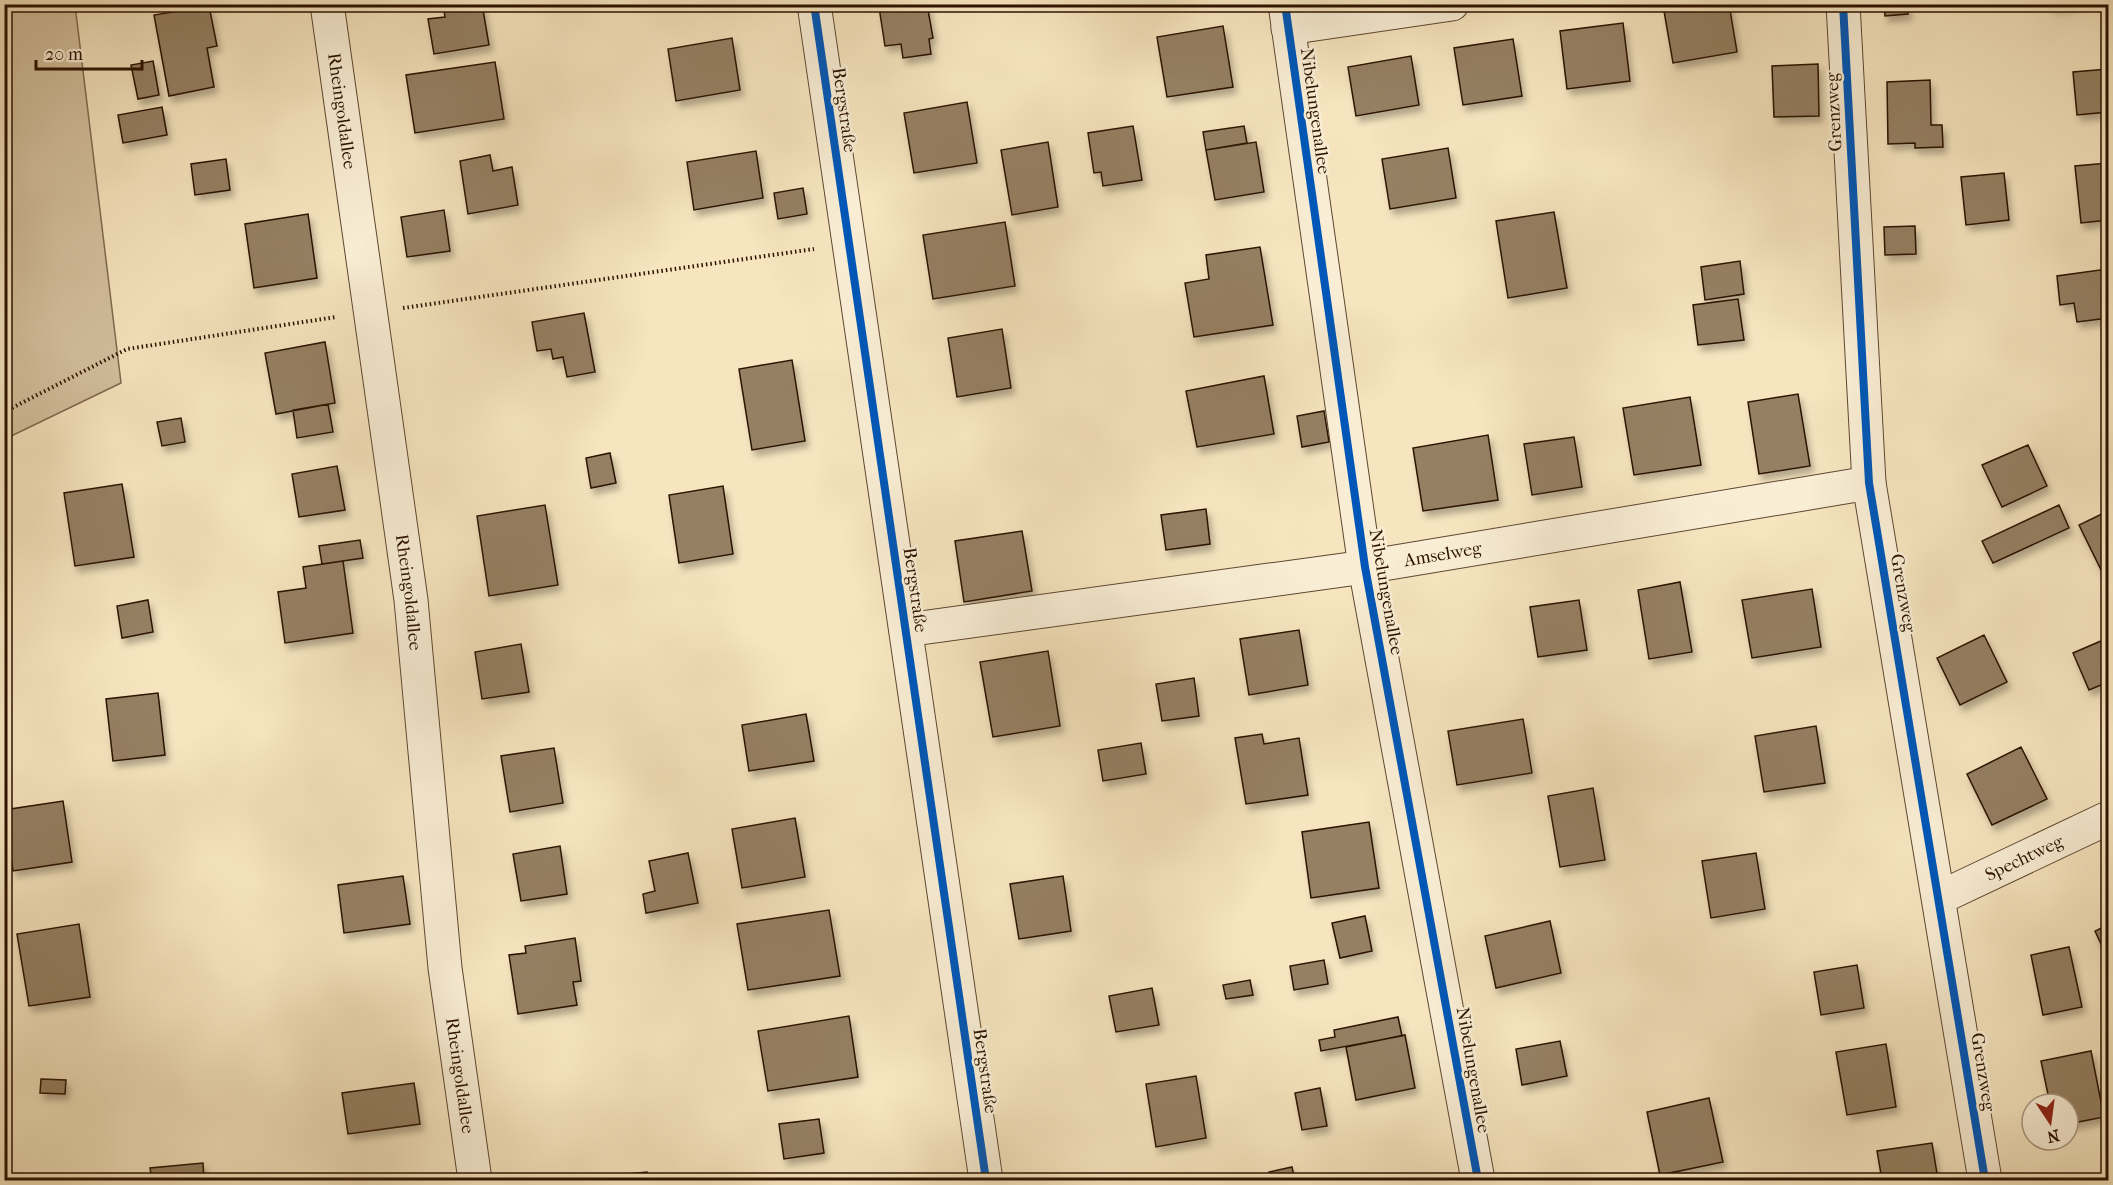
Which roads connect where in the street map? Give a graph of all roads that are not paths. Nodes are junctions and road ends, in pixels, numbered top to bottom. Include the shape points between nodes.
1 (327, 4) edge
2 (814, 4) edge
3 (1452, 4) edge
4 (1843, 4) edge
5 (1287, 16) edge
6 (1869, 483) junction
7 (1365, 567) junction
8 (906, 630) junction
9 (2109, 818) edge
10 (1939, 898) junction
11 (476, 1180) edge
12 (986, 1180) edge
13 (1478, 1180) edge
14 (1985, 1180) edge

1 - 11 street, Rheingoldallee via 411,600 445,968
2 - 8 street, Bergstraße
3 - 5 street
4 - 6 street, Grenzweg
5 - 7 street, Nibelungenallee
6 - 7 street, Amselweg
6 - 10 street, Grenzweg
7 - 8 street, Amselweg
7 - 13 street, Nibelungenallee
8 - 12 street, Bergstraße
9 - 10 street, Spechtweg
10 - 14 street, Grenzweg

